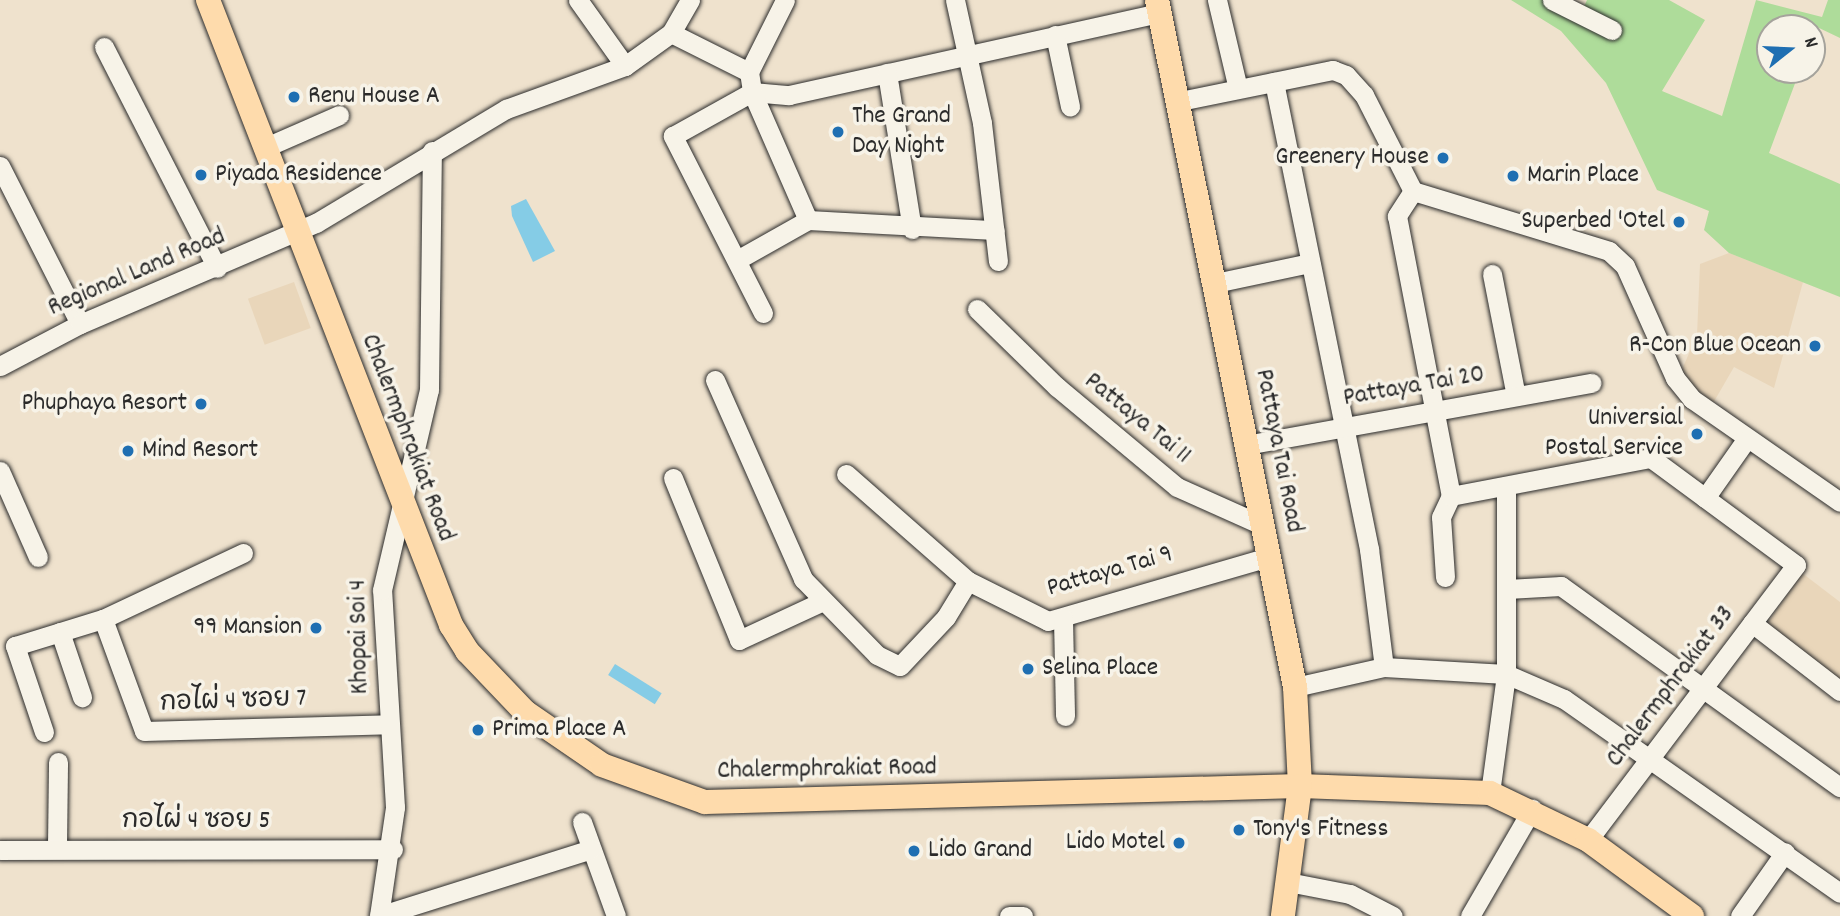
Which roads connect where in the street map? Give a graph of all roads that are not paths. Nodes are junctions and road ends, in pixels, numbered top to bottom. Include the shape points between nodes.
1 (208, 0) edge
2 (578, 0) edge
3 (690, 0) edge
4 (785, 0) edge
5 (955, 0) edge
6 (1217, 0) edge
7 (1552, 0) edge
8 (1159, 6) edge
9 (1612, 30) dead end
10 (671, 33) junction
11 (1055, 35) junction
12 (104, 47) dead end
13 (967, 54) junction
14 (625, 66) junction
15 (749, 72) junction
16 (887, 73) junction
17 (1274, 82) junction
18 (1238, 89) junction
19 (752, 92) junction
20 (1180, 102) junction
21 (1070, 106) dead end
22 (339, 115) dead end
23 (264, 148) junction
24 (432, 151) junction
25 (0, 166) edge
26 (1413, 191) junction
27 (808, 220) junction
28 (912, 229) junction
29 (995, 230) junction
30 (296, 233) junction
31 (737, 260) junction
32 (999, 261) dead end
33 (1310, 263) junction
34 (217, 268) junction
35 (1492, 274) dead end
36 (1215, 283) junction
37 (978, 309) dead end
38 (763, 313) dead end
39 (80, 324) junction
40 (0, 366) edge
41 (715, 380) dead end
42 (1591, 383) dead end
43 (1516, 397) junction
44 (1432, 410) junction
45 (1345, 425) junction
46 (1745, 441) junction
47 (1246, 445) junction
48 (0, 471) edge
49 (846, 474) dead end
50 (673, 478) dead end
51 (1506, 486) junction
52 (1451, 496) junction
53 (1705, 498) junction
54 (398, 500) junction
55 (1840, 502) edge
56 (1262, 525) junction
57 (243, 553) dead end
58 (38, 556) dead end
59 (1269, 557) junction
60 (1445, 577) dead end
61 (968, 581) junction
62 (1507, 589) junction
63 (821, 602) junction
64 (1063, 618) junction
65 (103, 619) junction
66 (1752, 623) junction
67 (60, 632) junction
68 (1384, 667) junction
69 (1506, 674) junction
70 (1295, 687) junction
71 (1703, 688) junction
72 (1840, 691) edge
73 (82, 697) dead end
74 (1065, 716) dead end
75 (389, 724) junction
76 (44, 732) dead end
77 (1651, 757) junction
78 (58, 762) dead end
79 (1300, 786) junction
80 (1840, 787) edge
81 (1490, 793) junction
82 (1532, 809) junction
83 (582, 822) dead end
84 (1588, 840) junction
85 (57, 847) junction
86 (393, 849) junction
87 (591, 849) junction
88 (0, 850) edge
89 (1785, 852) junction
90 (1288, 882) junction
91 (1840, 893) edge
92 (379, 916) edge
93 (616, 916) edge
94 (1009, 916) edge
95 (1023, 916) edge
96 (1283, 916) edge
97 (1393, 916) edge
98 (1470, 916) edge
99 (1692, 916) edge
100 (1740, 916) edge

1 - 23 main road, Chalermphrakiat Road
2 - 14 street
3 - 10 street
4 - 15 street
5 - 13 street
6 - 18 street
7 - 9 street
8 - 11 street
8 - 20 main road, Pattaya Tai Road
10 - 14 street, Regional Land Road
10 - 15 street
11 - 13 street
11 - 21 street
12 - 34 street
13 - 16 street
13 - 29 street
14 - 24 street, Regional Land Road via 506,109
15 - 19 street
16 - 19 street via 789,95
16 - 28 street
17 - 18 street
17 - 26 street via 1333,70 1355,81
17 - 33 street
18 - 20 street
19 - 27 street
19 - 31 street via 673,136
20 - 36 main road, Pattaya Tai Road
22 - 23 street
23 - 30 main road, Chalermphrakiat Road
24 - 30 street, Regional Land Road
24 - 54 street, Khopai Soi 4 via 429,390
25 - 39 street
26 - 44 street via 1397,216
26 - 46 street via 1609,251 1631,278 1675,378
27 - 28 street
27 - 31 street
28 - 29 street
29 - 32 street
30 - 34 street, Regional Land Road
30 - 54 main road, Chalermphrakiat Road
31 - 38 street
33 - 36 street
33 - 45 street
34 - 39 street, Regional Land Road
35 - 43 street
36 - 47 main road, Pattaya Tai Road
37 - 56 street, Pattaya Tai 11 via 1057,387 1177,487
39 - 40 street, Regional Land Road
41 - 63 street via 769,510
42 - 43 street, Pattaya Tai 20
43 - 44 street, Pattaya Tai 20
44 - 45 street, Pattaya Tai 20
44 - 52 street
45 - 47 street, Pattaya Tai 20
45 - 68 street
46 - 53 street
46 - 55 street
47 - 56 main road, Pattaya Tai Road
48 - 58 street
49 - 61 street, Pattaya Tai 9
50 - 63 street via 739,640
51 - 52 street
51 - 53 street via 1651,458
51 - 62 street
52 - 60 street via 1441,517
53 - 66 street, Chalermphrakiat 33 via 1796,565
54 - 75 street, Khopai Soi 4 via 382,590
54 - 79 main road, Chalermphrakiat Road via 452,625 497,685 602,765 653,787 705,802 735,803
56 - 59 main road, Pattaya Tai Road
57 - 65 street
59 - 64 street, Pattaya Tai 9 via 1180,578
59 - 70 main road, Pattaya Tai Road
61 - 63 street via 946,617 900,666 877,655
61 - 64 street, Pattaya Tai 9 via 1028,614
62 - 69 street
62 - 71 street via 1561,586
64 - 74 street
65 - 67 street
65 - 75 street, กอไผ่ 4 ซอย 7 via 144,731
66 - 71 street, Chalermphrakiat 33
66 - 72 street
67 - 73 street
67 - 76 street via 15,646
68 - 69 street
68 - 70 street
69 - 77 street via 1564,699
69 - 81 street
70 - 79 main road, Pattaya Tai Road
71 - 77 street, Chalermphrakiat 33
71 - 80 street
75 - 86 street, Khopai Soi 4
77 - 84 street, Chalermphrakiat 33
77 - 89 street
78 - 85 street
79 - 81 main road, Chalermphrakiat Road
79 - 90 main road, Pattaya Tai Road
81 - 82 main road, Chalermphrakiat Road
82 - 84 main road, Chalermphrakiat Road
82 - 98 street
83 - 87 street
84 - 99 main road, Chalermphrakiat Road
85 - 86 street, กอไผ่ 4 ซอย 5
85 - 88 street, กอไผ่ 4 ซอย 5
86 - 92 street, Khopai Soi 4
87 - 92 street
87 - 93 street
89 - 91 street
89 - 100 street
90 - 96 main road, Pattaya Tai Road
90 - 97 street via 1350,894
94 - 95 street

